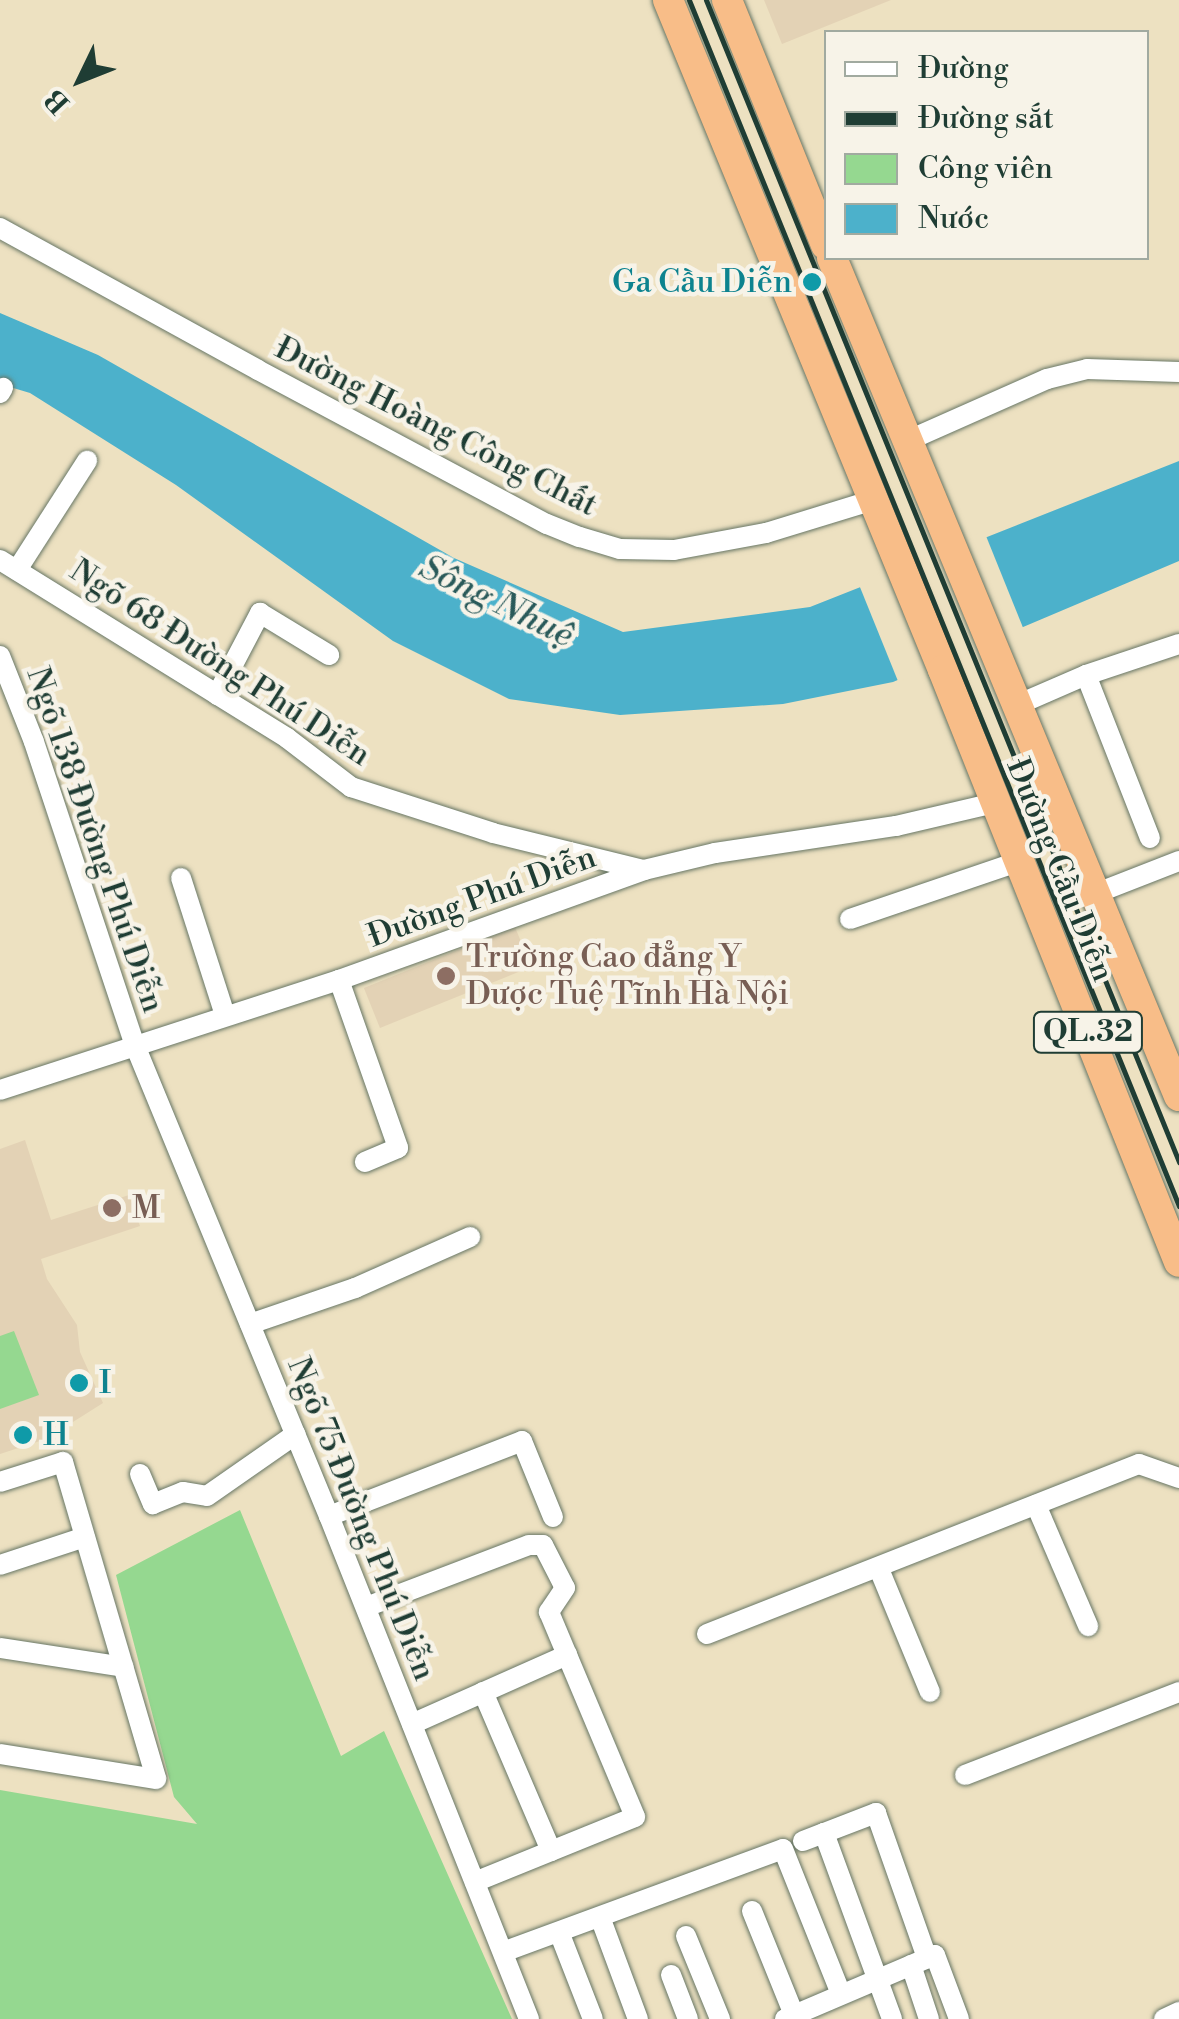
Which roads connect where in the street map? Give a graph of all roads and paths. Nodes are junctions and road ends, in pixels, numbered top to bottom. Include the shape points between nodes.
1 (668, 0) edge
2 (728, 0) edge
3 (0, 228) edge
4 (824, 240) edge
5 (833, 260) edge
6 (1179, 372) edge
7 (906, 441) junction
8 (86, 462) dead end
9 (872, 500) junction
10 (8, 565) edge
11 (1179, 644) edge
12 (329, 655) dead end
13 (0, 656) edge
14 (1086, 674) junction
15 (217, 695) junction
16 (1018, 704) junction
17 (994, 803) junction
18 (1150, 838) dead end
19 (1179, 861) edge
20 (1016, 862) junction
21 (644, 870) junction
22 (181, 878) dead end
23 (66, 882) dead end
24 (1097, 894) junction
25 (850, 918) dead end
26 (339, 980) junction
27 (225, 1015) junction
28 (128, 1045) junction
29 (1177, 1087) edge
30 (0, 1090) edge
31 (365, 1162) dead end
32 (470, 1237) dead end
33 (1179, 1262) edge
34 (250, 1324) junction
35 (296, 1434) junction
36 (140, 1474) dead end
37 (1179, 1478) edge
38 (0, 1482) edge
39 (1036, 1505) junction
40 (330, 1516) junction
41 (553, 1517) dead end
42 (86, 1537) junction
43 (0, 1564) edge
44 (879, 1569) junction
45 (366, 1607) junction
46 (1088, 1626) dead end
47 (706, 1634) dead end
48 (0, 1648) edge
49 (567, 1655) junction
50 (124, 1668) junction
51 (483, 1692) junction
52 (930, 1692) dead end
53 (1179, 1692) edge
54 (412, 1724) junction
55 (0, 1754) edge
56 (965, 1776) dead end
57 (824, 1833) junction
58 (793, 1845) junction
59 (551, 1851) junction
60 (475, 1882) junction
61 (752, 1911) dead end
62 (600, 1917) junction
63 (559, 1932) junction
64 (686, 1936) dead end
65 (503, 1952) junction
66 (919, 1962) junction
67 (672, 1975) dead end
68 (876, 1979) junction
69 (841, 1994) junction
70 (1179, 2012) edge
71 (789, 2017) edge
72 (529, 2019) edge
73 (593, 2019) edge
74 (638, 2019) edge
75 (688, 2019) edge
76 (720, 2019) edge
77 (892, 2019) edge
78 (929, 2019) edge
79 (958, 2019) edge
80 (1164, 2019) edge

1 - 9 highway, QL.32
2 - 4 highway
3 - 9 street, Đường Hoàng Công Chất via 580,537 620,549 674,550 766,533
5 - 7 highway, QL.32
6 - 7 street via 1087,369
7 - 16 highway, Đường Cầu Diễn / QL.32
8 - 10 street
9 - 17 highway, Đường Cầu Diễn / QL.32
10 - 15 street, Ngõ 68 Đường Phú Diễn
11 - 14 street
12 - 15 street via 260,614
13 - 28 street, Ngõ 138 Đường Phú Diễn via 34,742
14 - 16 street
14 - 18 street
15 - 21 street, Ngõ 68 Đường Phú Diễn via 352,787 494,833
16 - 24 highway, Đường Cầu Diễn / QL.32
17 - 20 highway, Đường Cầu Diễn / QL.32
17 - 21 street, Đường Phú Diễn
19 - 24 street
20 - 25 street
20 - 33 highway, Đường Cầu Diễn / QL.32
21 - 26 street, Đường Phú Diễn
22 - 27 street
23 - 28 street
24 - 29 highway, Đường Cầu Diễn / QL.32
26 - 27 street, Đường Phú Diễn
26 - 31 street via 398,1148
27 - 28 street, Đường Phú Diễn
28 - 30 street, Đường Phú Diễn
28 - 34 street, Ngõ 75 Đường Phú Diễn
32 - 34 street
34 - 35 street, Ngõ 75 Đường Phú Diễn
35 - 36 street via 207,1496 183,1492 153,1504
35 - 40 street, Ngõ 75 Đường Phú Diễn
37 - 39 street via 1140,1464
38 - 42 street via 63,1462
39 - 44 street
39 - 46 street
40 - 41 street via 522,1441
40 - 45 street, Ngõ 75 Đường Phú Diễn
42 - 43 street
42 - 50 street
44 - 47 street
44 - 52 street
45 - 49 street via 543,1545 565,1588 549,1612
45 - 54 street, Ngõ 75 Đường Phú Diễn
48 - 50 street
49 - 51 street
49 - 59 street via 635,1817
50 - 55 street via 156,1779
51 - 54 street
51 - 59 street
53 - 56 street
54 - 60 street, Ngõ 75 Đường Phú Diễn
57 - 58 street
57 - 66 street via 876,1813
57 - 68 street
58 - 62 street
58 - 69 street
59 - 60 street
60 - 65 street, Ngõ 75 Đường Phú Diễn
61 - 71 street
62 - 63 street
62 - 74 street
63 - 65 street
63 - 73 street
64 - 76 street
65 - 72 street, Ngõ 75 Đường Phú Diễn
66 - 68 street
66 - 78 street
66 - 79 street via 935,1955
67 - 75 street
68 - 69 street
68 - 77 street
69 - 71 street
70 - 80 street

